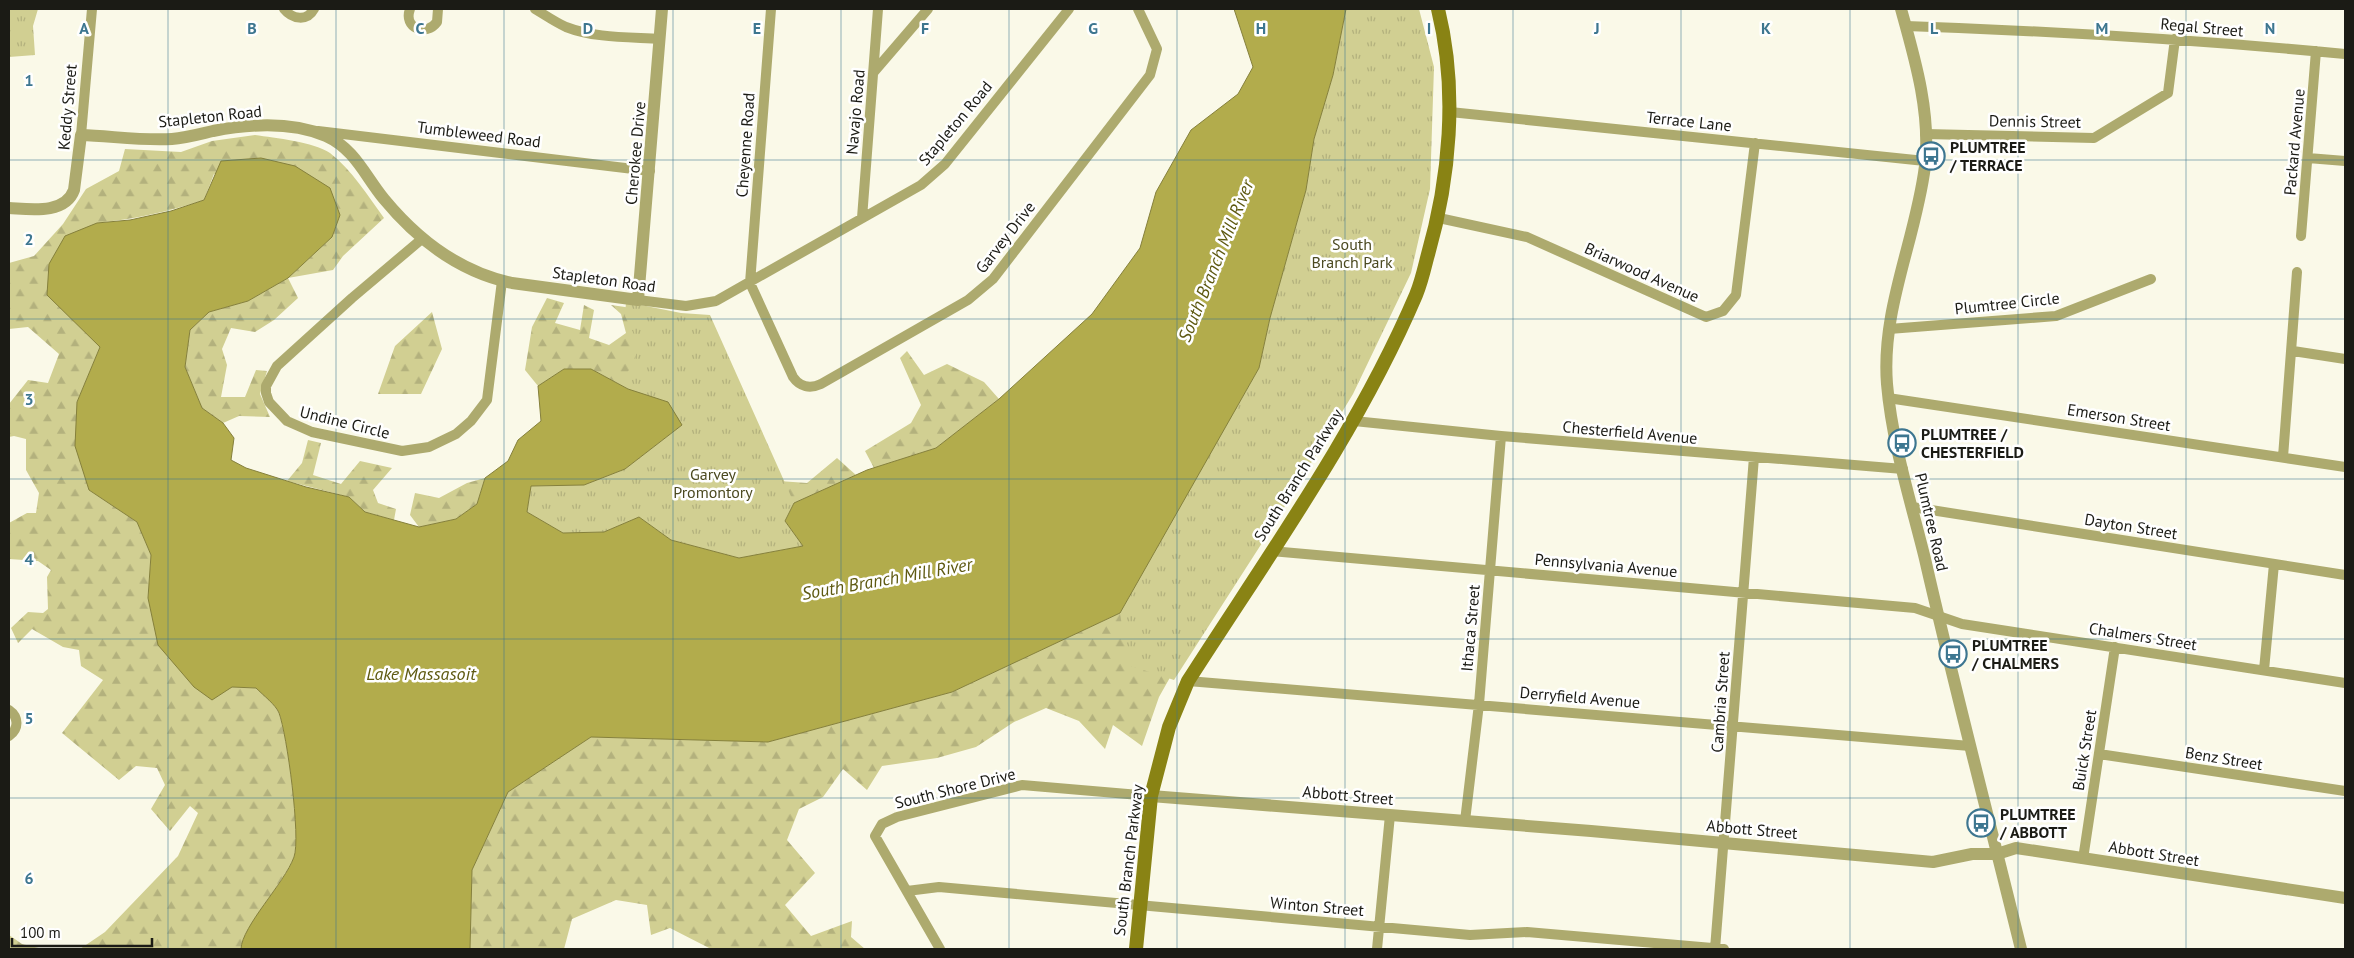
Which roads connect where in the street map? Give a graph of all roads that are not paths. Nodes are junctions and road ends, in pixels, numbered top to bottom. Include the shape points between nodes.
1 (92, 9) edge
2 (284, 9) edge
3 (314, 9) edge
4 (410, 9) edge
5 (438, 9) edge
6 (662, 9) edge
7 (771, 9) edge
8 (878, 9) edge
9 (928, 9) edge
10 (1069, 9) edge
11 (1138, 9) edge
12 (1438, 9) edge
13 (1901, 9) edge
14 (542, 10) edge
15 (1906, 26) junction
16 (660, 39) junction
17 (2176, 39) junction
18 (2316, 51) junction
19 (2345, 54) edge
20 (873, 73) junction
21 (1450, 112) junction
22 (304, 129) junction
23 (82, 134) junction
24 (1925, 134) junction
25 (1755, 143) junction
26 (2308, 158) junction
27 (1925, 161) junction
28 (2345, 161) edge
29 (650, 171) junction
30 (9, 208) edge
31 (862, 218) junction
32 (1439, 218) junction
33 (2301, 236) dead end
34 (423, 238) junction
35 (2297, 272) dead end
36 (2151, 279) dead end
37 (502, 281) junction
38 (750, 283) junction
39 (638, 300) junction
40 (1889, 329) junction
41 (2293, 352) junction
42 (2345, 359) edge
43 (1888, 398) junction
44 (1354, 421) junction
45 (1501, 436) junction
46 (1754, 457) junction
47 (2283, 457) junction
48 (2345, 467) edge
49 (1903, 469) junction
50 (1912, 507) junction
51 (1271, 551) junction
52 (2274, 564) junction
53 (1490, 570) junction
54 (2345, 575) edge
55 (1744, 592) junction
56 (1938, 615) junction
57 (2115, 647) junction
58 (2264, 670) junction
59 (1188, 681) junction
60 (2345, 683) edge
61 (1478, 704) junction
62 (9, 710) edge
63 (1734, 725) junction
64 (9, 736) edge
65 (1970, 746) junction
66 (2099, 754) junction
67 (2345, 791) edge
68 (1151, 796) junction
69 (1390, 814) junction
70 (1464, 821) junction
71 (1724, 843) junction
72 (1997, 854) junction
73 (2083, 858) junction
74 (907, 891) junction
75 (2345, 898) edge
76 (1140, 907) junction
77 (1378, 927) junction
78 (940, 949) edge
79 (1136, 949) edge
80 (1377, 949) edge
81 (1718, 949) edge
82 (2021, 949) edge

1 - 23 street, Keddy Street
2 - 3 street via 300,18 308,16
4 - 5 street via 408,18 412,25 425,30 438,22
6 - 16 street, Cherokee Drive
7 - 38 street, Cheyenne Road
8 - 20 street, Navajo Road
9 - 20 street
10 - 31 street, Stapleton Road via 938,173
11 - 38 street, Garvey Drive via 1157,49 1150,74 993,279 972,297 821,384 809,387 798,384 793,377
12 - 21 main road, South Branch Parkway via 1446,39
13 - 15 street, Plumtree Road
14 - 16 street via 566,27 579,31
15 - 17 street, Regal Street
15 - 24 street, Plumtree Road via 1922,92
16 - 29 street, Cherokee Drive
17 - 18 street, Regal Street
17 - 24 street, Dennis Street via 2168,93 2094,138
18 - 19 street, Regal Street
18 - 26 street, Packard Avenue
20 - 31 street, Navajo Road
21 - 25 street, Terrace Lane
21 - 32 main road, South Branch Parkway
22 - 23 street, Stapleton Road via 246,126 163,139
22 - 29 street, Tumbleweed Road
22 - 34 street, Stapleton Road via 345,148 383,198
23 - 30 street, Keddy Street via 71,196 46,209
24 - 27 street, Plumtree Road
25 - 27 street, Terrace Lane
25 - 32 street, Briarwood Avenue via 1736,295 1723,311 1706,317 1527,237
26 - 28 street
26 - 33 street, Packard Avenue
27 - 40 street, Plumtree Road
29 - 39 street, Cherokee Drive
31 - 38 street, Stapleton Road
32 - 44 main road, South Branch Parkway via 1417,293
34 - 37 street, Stapleton Road via 464,266
34 - 37 street, Undine Circle via 276,366 266,392 270,402 287,421 312,432 402,451 429,447 456,434 472,421 487,400
35 - 41 street
36 - 40 street, Plumtree Circle via 2056,316
37 - 39 street, Stapleton Road
38 - 39 street, Stapleton Road via 716,301 700,305
40 - 43 street, Plumtree Road via 1886,359
41 - 42 street
41 - 47 street
43 - 47 street, Emerson Street
43 - 49 street, Plumtree Road
44 - 45 street, Chesterfield Avenue
44 - 51 main road, South Branch Parkway
45 - 46 street, Chesterfield Avenue
45 - 53 street, Ithaca Street
46 - 49 street, Chesterfield Avenue
46 - 55 street, Cambria Street
47 - 48 street, Emerson Street
49 - 50 street, Plumtree Road
50 - 52 street, Dayton Street
50 - 56 street, Plumtree Road
51 - 53 street, Pennsylvania Avenue
51 - 59 main road, South Branch Parkway
52 - 54 street, Dayton Street
52 - 58 street
53 - 55 street, Pennsylvania Avenue
53 - 61 street, Ithaca Street
55 - 56 street, Pennsylvania Avenue via 1915,608
55 - 63 street, Cambria Street
56 - 57 street, Chalmers Street via 1962,624
56 - 65 street, Plumtree Road
57 - 58 street, Chalmers Street
57 - 66 street, Buick Street
58 - 60 street, Chalmers Street
59 - 61 street, Derryfield Avenue
59 - 68 main road, South Branch Parkway via 1169,727
61 - 63 street, Derryfield Avenue
61 - 70 street, Ithaca Street
62 - 64 street via 17,724
63 - 65 street, Derryfield Avenue
63 - 71 street, Cambria Street
65 - 72 street, Plumtree Road
66 - 67 street, Benz Street
66 - 73 street, Buick Street
68 - 69 street, Abbott Street
68 - 74 street, South Shore Drive via 1022,785 897,817 882,824 875,836
68 - 76 main road, South Branch Parkway
69 - 70 street, Abbott Street
69 - 77 street
70 - 71 street, Abbott Street
71 - 72 street, Abbott Street via 1933,862 1972,854
71 - 81 street, Cambria Street
72 - 73 street, Abbott Street via 2016,848
72 - 82 street, Plumtree Road
73 - 75 street, Abbott Street
74 - 76 street, Winton Street via 939,887
74 - 78 street, South Shore Drive
76 - 77 street, Winton Street
76 - 79 main road, South Branch Parkway
77 - 80 street
77 - 81 street, Winton Street via 1477,936 1527,932

